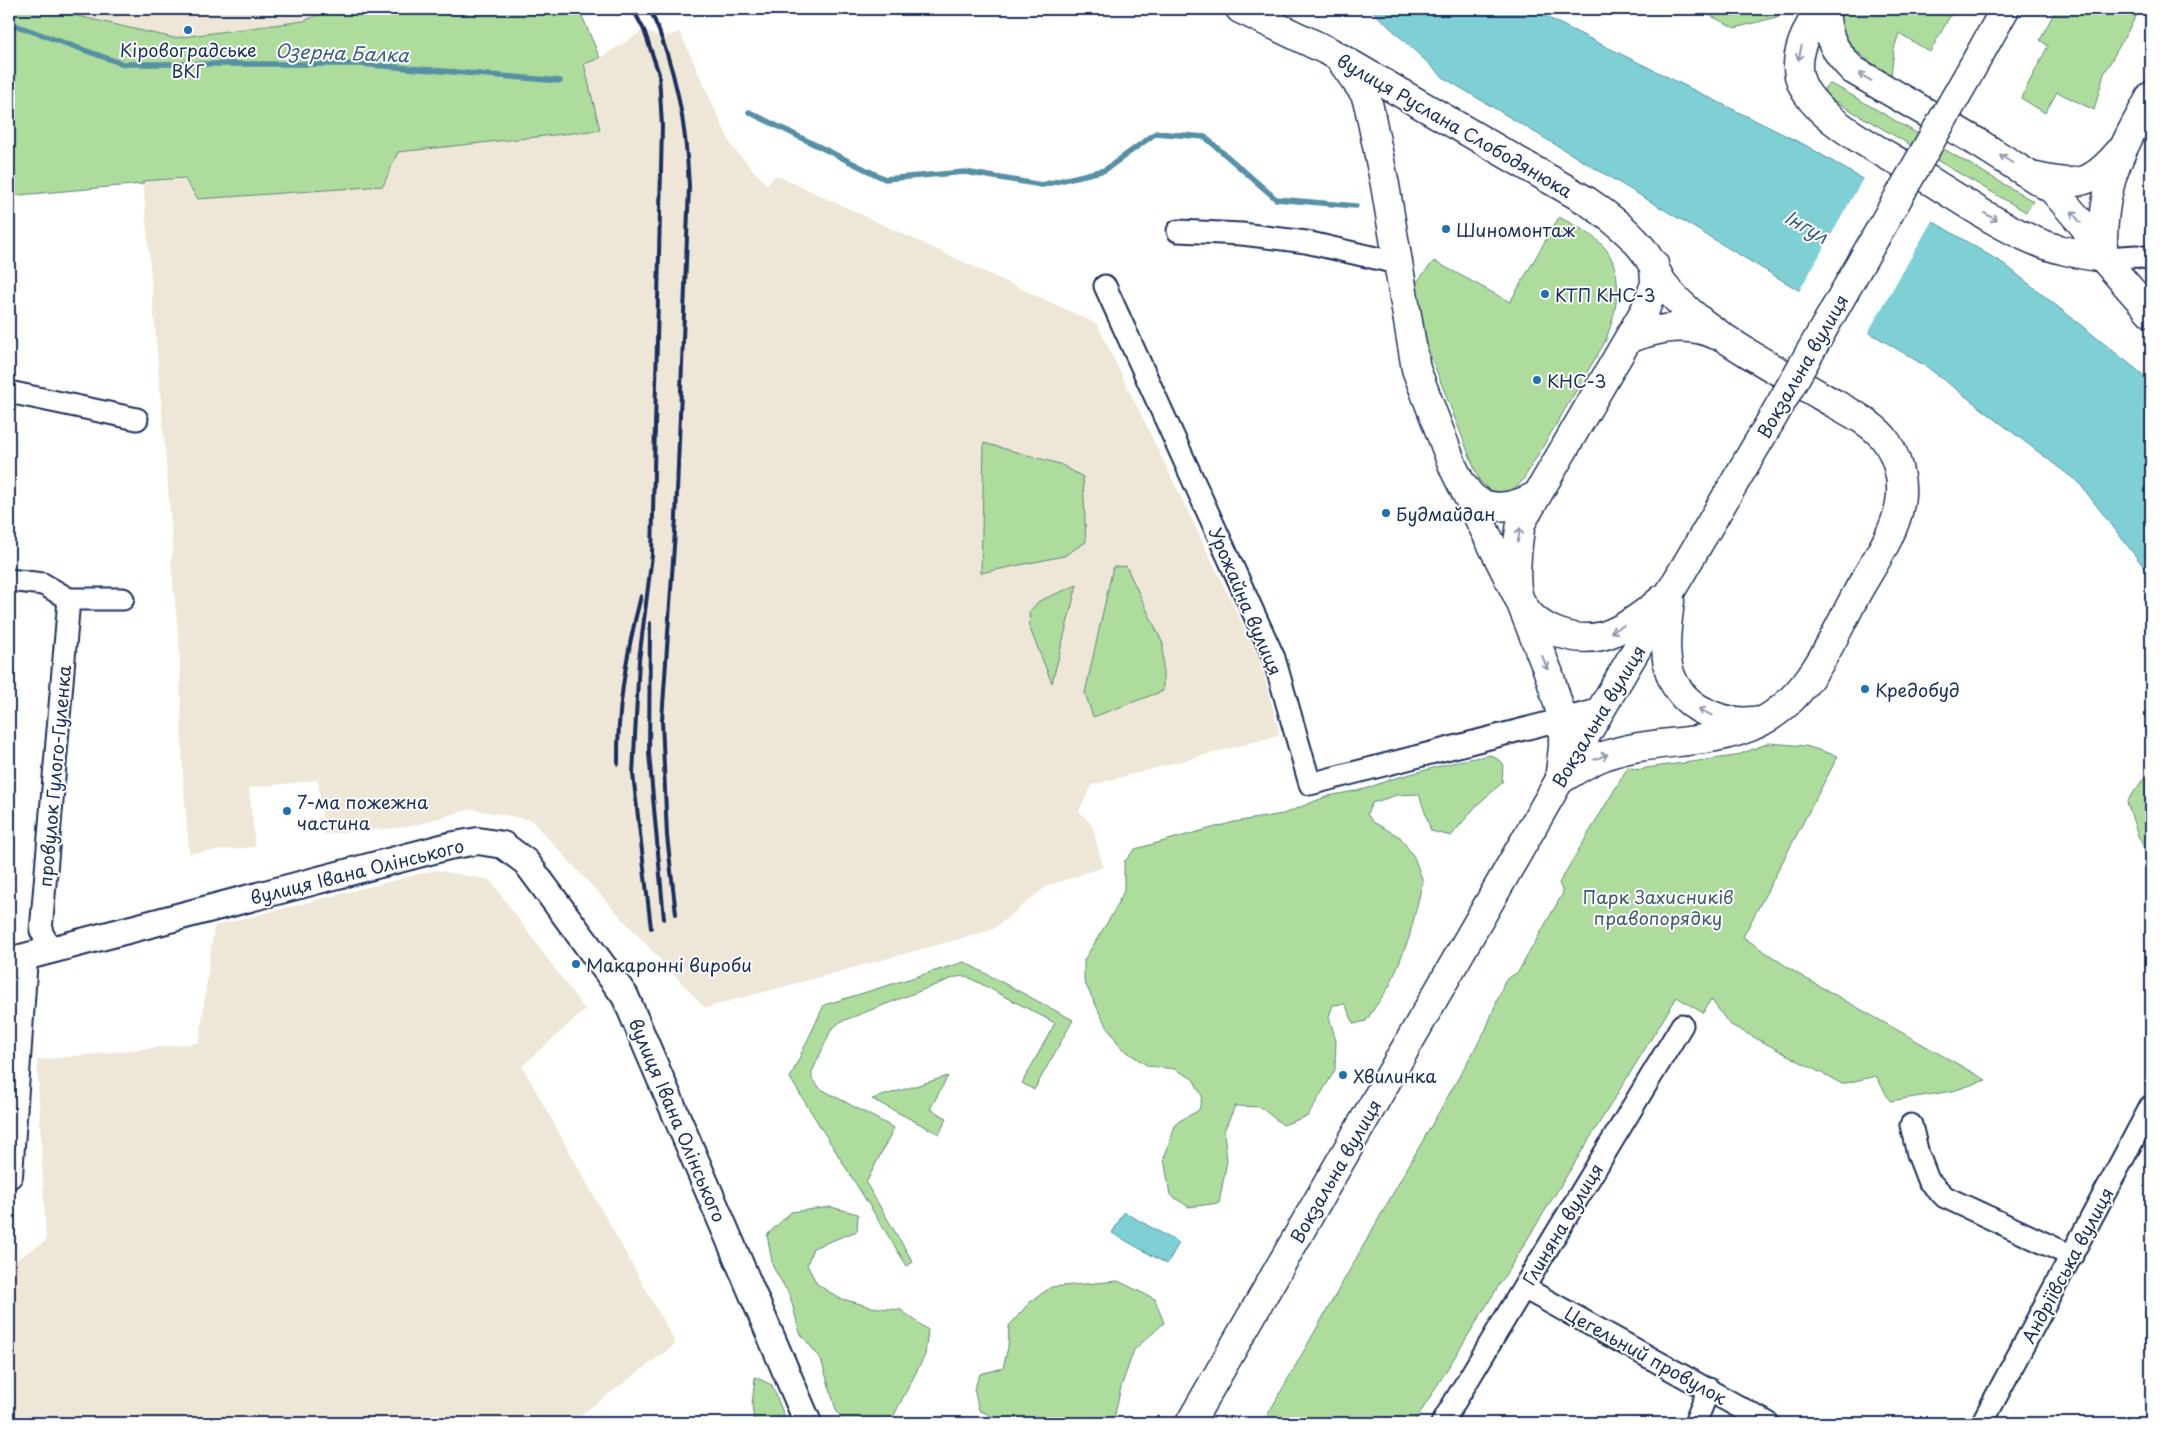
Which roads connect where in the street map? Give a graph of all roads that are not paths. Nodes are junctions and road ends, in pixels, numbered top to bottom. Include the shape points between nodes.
1 (1819, 9) edge
2 (1825, 9) edge
3 (2005, 9) edge
4 (1255, 12) edge
5 (1330, 52) junction
6 (2151, 96) edge
7 (2120, 151) junction
8 (2034, 176) junction
9 (1178, 231) dead end
10 (2102, 258) junction
11 (2151, 259) edge
12 (1397, 263) junction
13 (1654, 264) junction
14 (1105, 286) dead end
15 (2151, 313) edge
16 (1630, 338) junction
17 (1726, 339) junction
18 (9, 392) edge
19 (137, 419) dead end
20 (1454, 469) junction
21 (1535, 496) junction
22 (9, 580) edge
23 (1672, 592) junction
24 (69, 599) junction
25 (123, 599) dead end
26 (1520, 601) junction
27 (1602, 709) junction
28 (1769, 718) junction
29 (1563, 720) junction
30 (1559, 781) junction
31 (52, 950) junction
32 (17, 959) edge
33 (1682, 1025) dead end
34 (2151, 1106) edge
35 (1911, 1125) dead end
36 (9, 1175) edge
37 (2072, 1256) junction
38 (1524, 1288) junction
39 (1709, 1389) junction
40 (808, 1423) edge
41 (1190, 1423) edge
42 (1442, 1423) edge
43 (1695, 1423) edge
44 (1768, 1423) edge
45 (1982, 1423) edge

1 -> 10 main road via 1798,58 1800,77 1807,94 1820,109 1949,192 2033,240 2071,253
8 -> 2 main road via 1853,70 1828,36
3 - 23 main road, Вокзальна вулиця, bridge
4 - 5 main road, вулиця Руслана Слободянюка
5 - 12 main road via 1365,94 1385,185
5 - 13 main road, вулиця Руслана Слободянюка via 1587,201 1632,237
6 - 7 main road
7 - 8 main road via 2106,167 2085,180 2068,184
7 - 10 main road via 2105,201
10 -> 8 main road via 2068,206
9 - 12 street via 1306,242
10 - 11 street via 2137,256
10 - 15 main road
12 - 20 main road via 1416,369
13 - 16 main road via 1652,294
13 - 17 main road, вулиця Руслана Слободянюка via 1673,295
14 - 29 street, Урожайна вулиця via 1274,658 1310,784
16 - 17 main road via 1653,330 1686,327 1706,330
16 - 21 main road
17 - 28 main road via 1873,428 1891,450 1901,488 1896,519 1810,678 1788,703
18 - 19 street
20 - 21 main road via 1468,492 1482,503 1498,508
20 - 26 main road
26 -> 21 main road via 1516,563 1518,541 1522,523
22 - 24 street via 43,584
23 -> 26 main road via 1610,634 1584,637 1564,636 1544,626 1529,614
23 - 27 main road, Вокзальна вулиця
28 -> 23 main road via 1751,722 1728,720 1708,714 1685,700 1674,685 1668,667 1666,646
24 - 25 street
24 - 31 street, провулок Гулого-Гуленка via 41,931
26 -> 29 main road
27 - 29 street, Урожайна вулиця
27 - 30 main road, Вокзальна вулиця
30 -> 28 main road via 1604,756 1644,746 1743,731
29 - 30 main road via 1564,747
30 - 41 main road, Вокзальна вулиця
31 - 32 street, вулиця Івана Олінського
31 - 40 street, вулиця Івана Олінського via 449,846 478,841 503,845 526,862 625,996
32 - 36 street
33 - 38 street, Глиняна вулиця
34 - 37 street, Андріївська вулиця
35 - 37 street via 1928,1180 1945,1197
37 - 45 street, Андріївська вулиця
38 - 39 street, Цегельний провулок
38 - 42 street, Глиняна вулиця
39 - 43 street
39 - 44 street, Цегельний провулок

